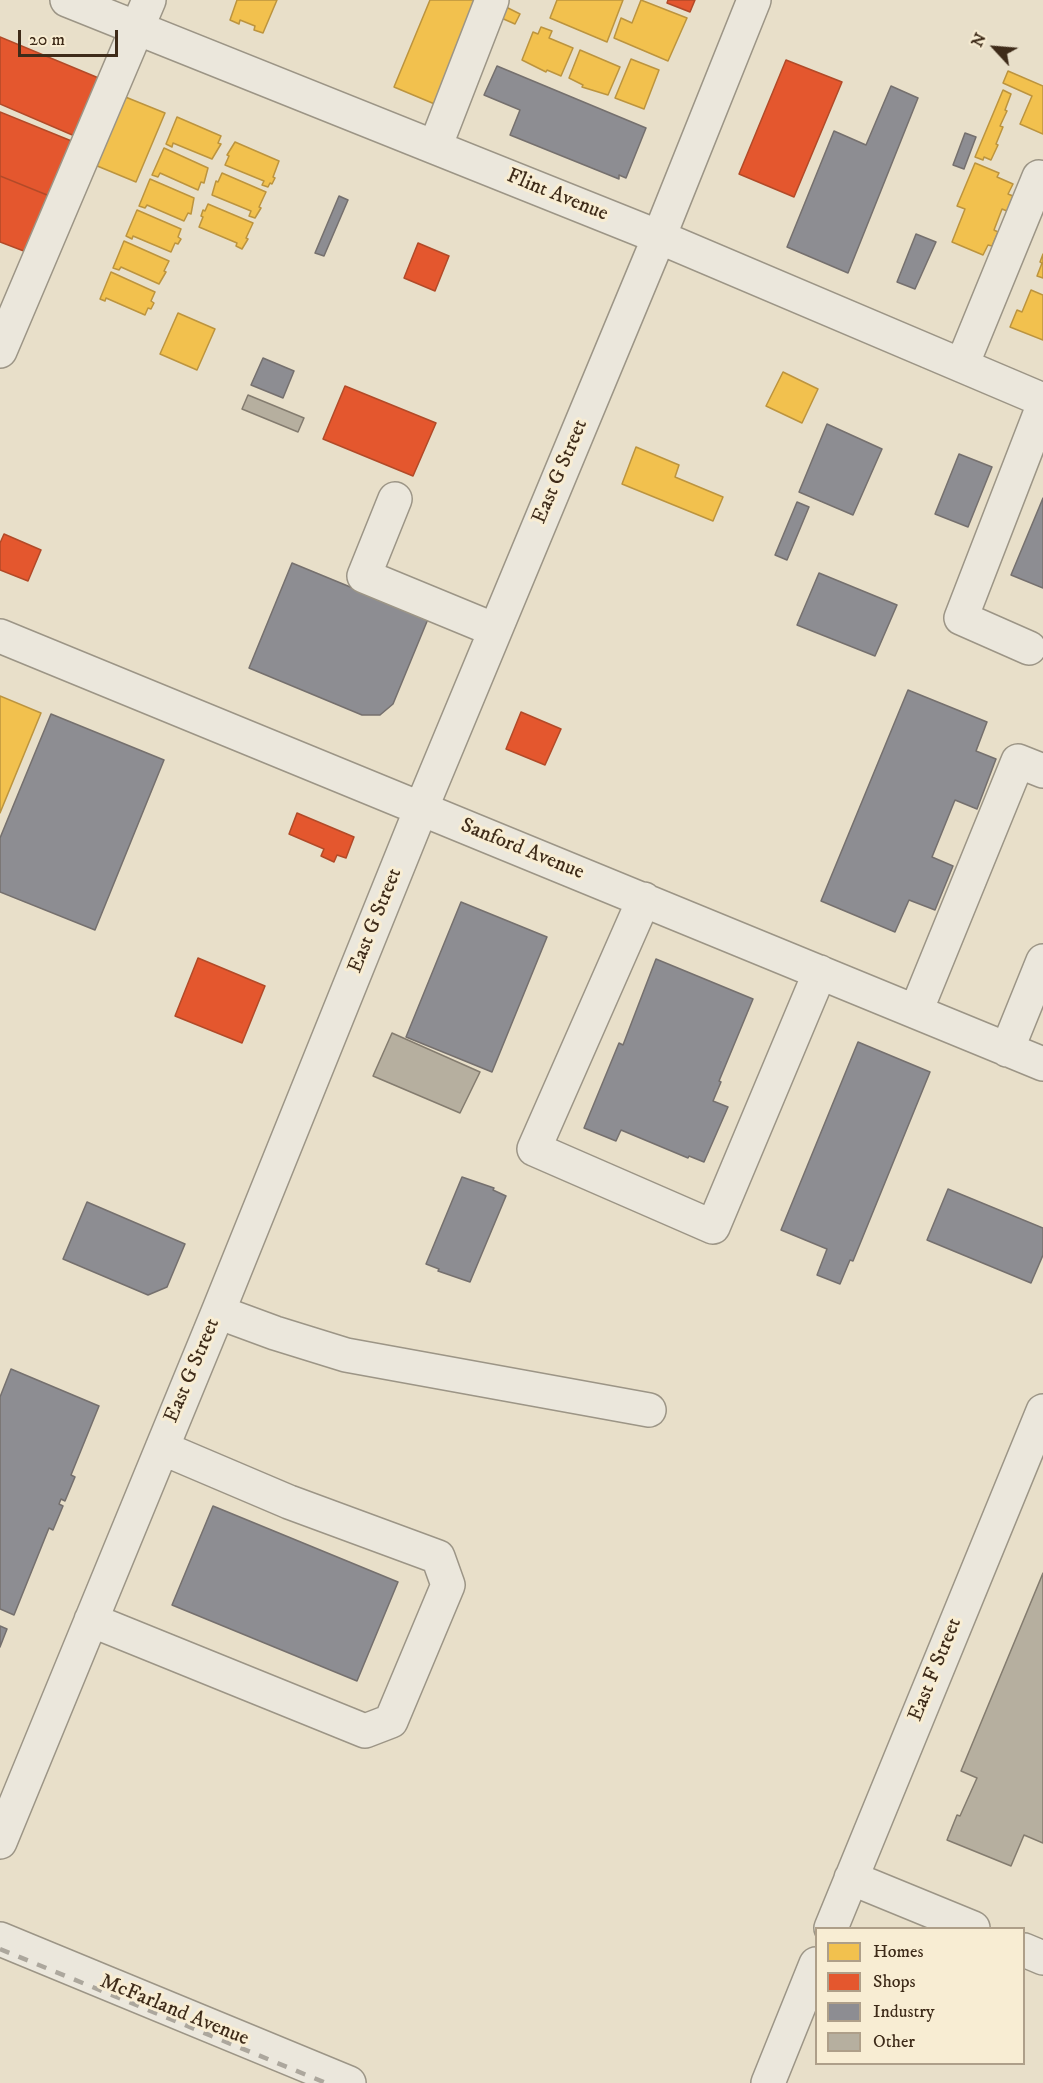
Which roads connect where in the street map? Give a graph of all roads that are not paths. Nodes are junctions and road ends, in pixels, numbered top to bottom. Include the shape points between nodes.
1 (67, 0) edge
2 (492, 0) edge
3 (754, 0) edge
4 (143, 14) edge
5 (435, 147) junction
6 (1039, 177) dead end
7 (659, 237) junction
8 (0, 351) edge
9 (962, 365) junction
10 (1043, 400) edge
11 (1043, 406) edge
12 (395, 499) dead end
13 (495, 630) junction
14 (0, 636) edge
15 (1029, 648) dead end
16 (1043, 771) edge
17 (421, 809) junction
18 (644, 899) junction
19 (1043, 961) edge
20 (820, 972) junction
21 (916, 1011) junction
22 (1007, 1050) junction
23 (1043, 1064) edge
24 (218, 1312) junction
25 (648, 1410) dead end
26 (1043, 1412) edge
27 (162, 1448) junction
28 (91, 1620) junction
29 (0, 1842) edge
30 (851, 1878) junction
31 (832, 1927) edge
32 (968, 1927) edge
33 (0, 1939) edge
34 (1025, 1951) edge
35 (1043, 1958) edge
36 (815, 1966) edge
37 (349, 2083) edge
38 (768, 2083) edge

1 - 4 street, Flint Avenue
2 - 5 street
3 - 7 street, East G Street
4 - 5 street, Flint Avenue
4 - 8 street
5 - 7 street, Flint Avenue
6 - 9 street
7 - 9 street, Flint Avenue
7 - 13 street, East G Street
9 - 10 street, Flint Avenue
11 - 15 street via 961,618
12 - 13 street via 364,576
13 - 17 street, East G Street
14 - 17 street, Sanford Avenue
16 - 21 street via 1018,761
17 - 18 street, Sanford Avenue
17 - 24 street, East G Street
18 - 20 street, Sanford Avenue
18 - 20 street via 534,1149 713,1227
19 - 22 street
20 - 21 street, Sanford Avenue
21 - 22 street, Sanford Avenue
22 - 23 street, Sanford Avenue
24 - 25 street via 346,1355
24 - 27 street, East G Street
26 - 30 street, East F Street
27 - 28 street, East G Street
27 - 28 street via 289,1502 438,1557 448,1585 390,1721 365,1731
28 - 29 street, East G Street
30 - 31 street, East F Street
30 - 32 street
33 - 37 street, McFarland Avenue
34 - 35 street
36 - 38 street

